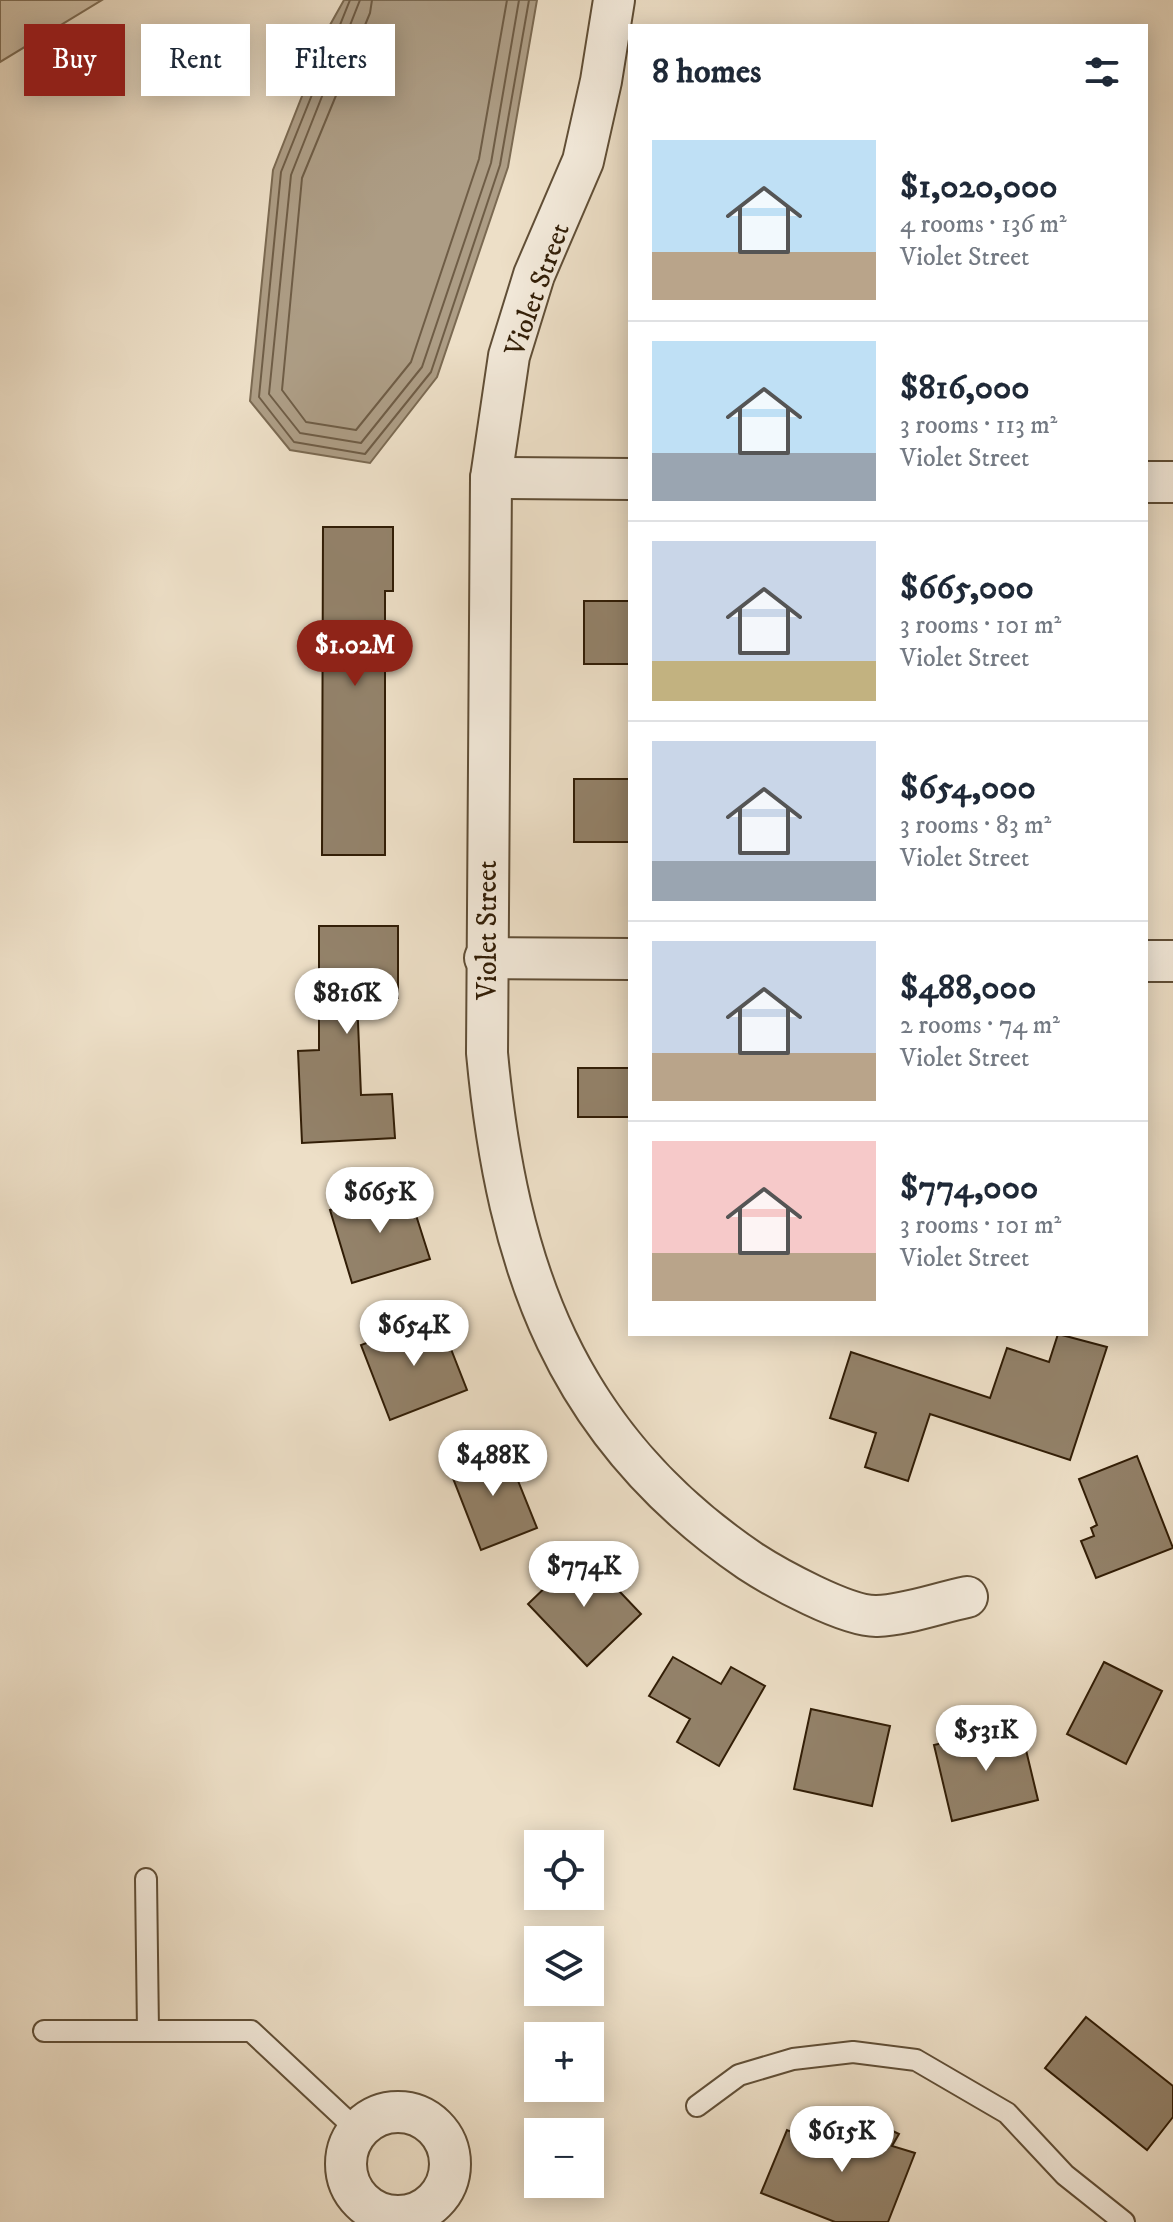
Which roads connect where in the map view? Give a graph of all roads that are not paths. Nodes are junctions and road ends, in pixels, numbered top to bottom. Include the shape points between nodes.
1 (614, 0) edge
2 (491, 478) junction
3 (628, 479) edge
4 (1148, 482) edge
5 (1173, 482) edge
6 (485, 958) junction
7 (628, 959) edge
8 (1148, 961) edge
9 (1173, 961) edge
10 (967, 1597) dead end
11 (146, 1879) dead end
12 (44, 2031) dead end
13 (148, 2031) junction
14 (697, 2106) dead end
15 (358, 2131) junction
16 (410, 2219) edge
17 (1124, 2222) edge

1 - 2 street, Violet Street via 583,161 534,275 509,356
2 - 3 street
2 - 6 street, Violet Street
4 - 5 street
6 - 7 street
6 - 10 street, Violet Street via 493,1113 508,1203 529,1277 555,1340 624,1450 709,1533 766,1572 820,1598 875,1616
8 - 9 street
11 - 13 lane
12 - 13 lane
13 - 15 lane via 251,2031
14 - 17 lane via 739,2075 793,2059 853,2052 916,2060 1007,2113 1065,2175
15 - 16 street via 346,2160 357,2196 371,2209
15 - 16 street via 373,2119 400,2113 428,2121 440,2134 451,2165 447,2183

